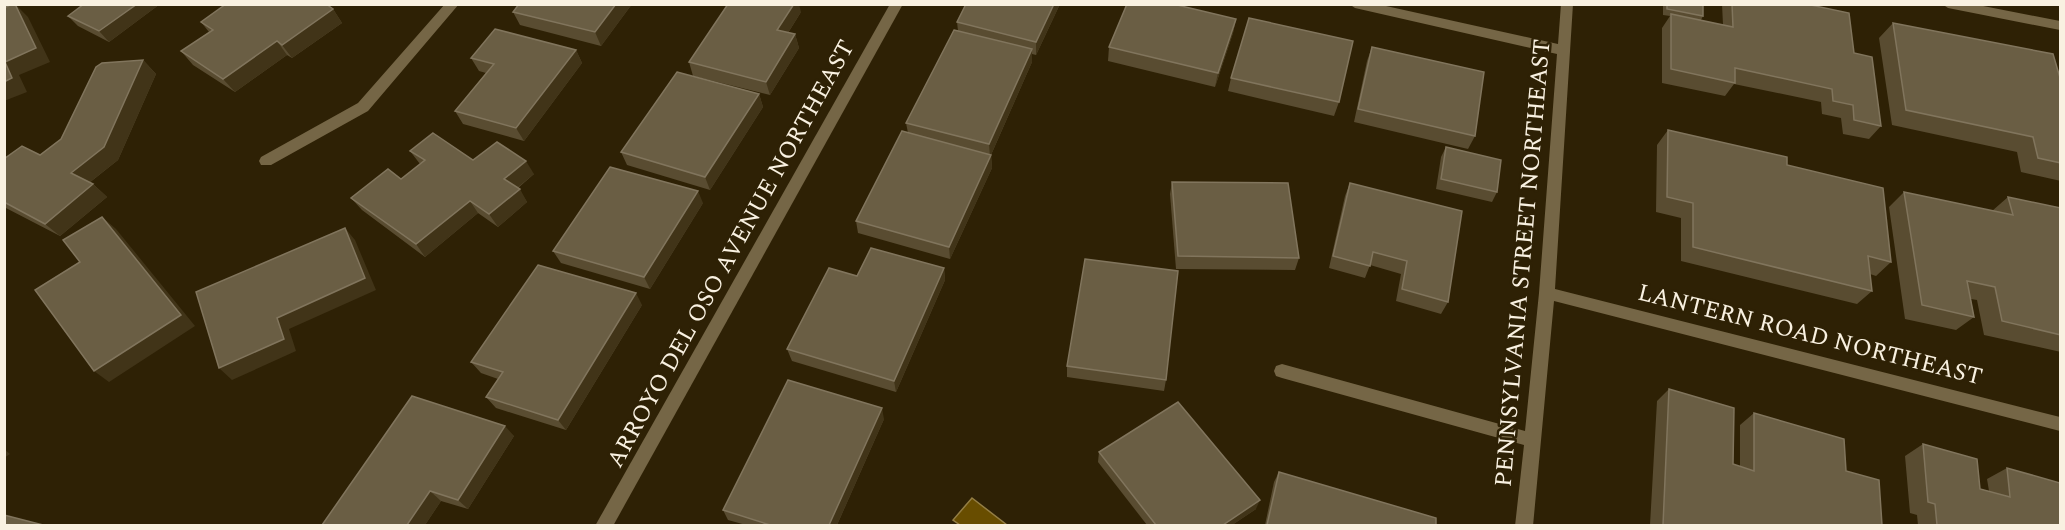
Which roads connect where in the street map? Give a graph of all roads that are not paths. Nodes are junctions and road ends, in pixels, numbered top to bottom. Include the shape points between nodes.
1 (453, 4) edge
2 (897, 4) edge
3 (1356, 4) edge
4 (1567, 4) edge
5 (1948, 4) edge
6 (2061, 26) edge
7 (1562, 50) junction
8 (266, 161) dead end
9 (1547, 293) junction
10 (1282, 371) dead end
11 (2061, 424) edge
12 (1532, 440) junction
13 (603, 525) edge
14 (1524, 525) edge

1 - 8 street via 363,107
2 - 13 street, ARROYO DEL OSO AVENUE NORTHEAST
3 - 7 street
4 - 7 street, PENNSYLVANIA STREET NORTHEAST
5 - 6 street
7 - 9 street, PENNSYLVANIA STREET NORTHEAST
9 - 11 street, LANTERN ROAD NORTHEAST
9 - 12 street, PENNSYLVANIA STREET NORTHEAST
10 - 12 street
12 - 14 street, PENNSYLVANIA STREET NORTHEAST

